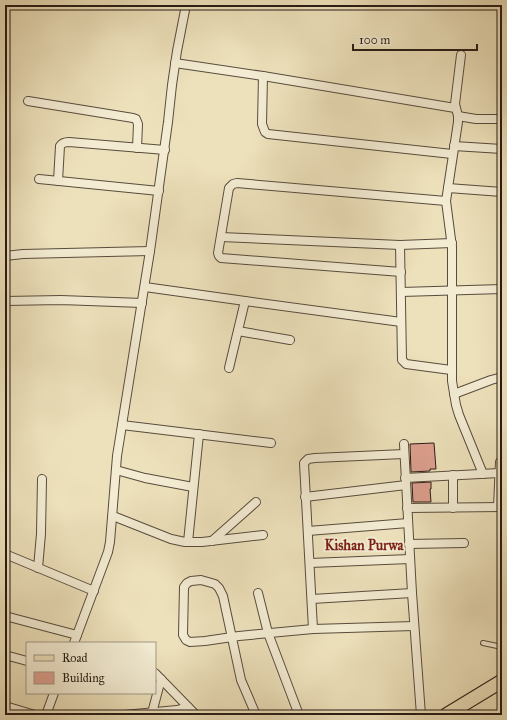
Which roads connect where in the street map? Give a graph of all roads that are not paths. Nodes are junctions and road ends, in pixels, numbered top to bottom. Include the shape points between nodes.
1 (186, 5) edge
2 (461, 55) dead end
3 (175, 63) junction
4 (264, 76) junction
5 (28, 101) dead end
6 (455, 108) junction
7 (458, 116) junction
8 (502, 119) edge
9 (137, 148) junction
10 (502, 149) edge
11 (165, 150) junction
12 (453, 150) junction
13 (39, 179) dead end
14 (58, 181) junction
15 (448, 188) junction
16 (159, 191) junction
17 (502, 192) edge
18 (446, 201) junction
19 (221, 237) junction
20 (452, 243) junction
21 (400, 245) junction
22 (150, 251) junction
23 (5, 256) edge
24 (401, 272) junction
25 (144, 287) junction
26 (502, 289) edge
27 (452, 291) junction
28 (401, 292) junction
29 (5, 300) edge
30 (245, 301) junction
31 (142, 303) junction
32 (401, 322) junction
33 (238, 331) junction
34 (290, 340) dead end
35 (229, 368) dead end
36 (451, 370) junction
37 (502, 377) edge
38 (454, 394) junction
39 (122, 425) junction
40 (199, 434) junction
41 (271, 443) dead end
42 (404, 444) dead end
43 (404, 454) junction
44 (500, 462) dead end
45 (116, 470) junction
46 (499, 473) junction
47 (483, 474) junction
48 (453, 476) junction
49 (42, 479) dead end
50 (406, 482) junction
51 (193, 487) junction
52 (305, 497) junction
53 (256, 502) dead end
54 (500, 507) edge
55 (407, 508) junction
56 (453, 508) junction
57 (113, 516) junction
58 (408, 523) junction
59 (308, 531) junction
60 (263, 535) dead end
61 (212, 541) junction
62 (188, 542) junction
63 (409, 544) junction
64 (464, 544) dead end
65 (5, 554) edge
66 (410, 559) junction
67 (310, 563) junction
68 (38, 568) junction
69 (94, 591) junction
70 (258, 593) dead end
71 (412, 593) junction
72 (312, 599) junction
73 (5, 616) edge
74 (414, 626) junction
75 (313, 629) junction
76 (268, 633) junction
77 (232, 637) junction
78 (76, 639) edge
79 (483, 643) dead end
80 (502, 647) edge
81 (5, 655) edge
82 (26, 661) edge
83 (156, 674) edge
84 (161, 679) junction
85 (502, 681) edge
86 (54, 694) edge
87 (5, 706) edge
88 (188, 707) junction
89 (152, 713) junction
90 (35, 715) edge
91 (46, 715) edge
92 (124, 715) edge
93 (196, 715) edge
94 (256, 715) edge
95 (299, 715) edge
96 (421, 715) edge
97 (446, 715) edge

1 - 3 street
2 - 6 street
3 - 4 street
3 - 11 street
4 - 6 street
4 - 12 street via 262,124 268,134
5 - 9 street via 136,119
6 - 7 street
7 - 8 street
7 - 12 street
9 - 11 street
9 - 14 street via 65,142 60,146
10 - 12 street
11 - 16 street
12 - 15 street
13 - 14 street
14 - 16 street
15 - 17 street
15 - 18 street
16 - 22 street
18 - 19 street via 237,183 229,188
18 - 20 street
19 - 21 street
19 - 24 street via 218,253 221,258
20 - 21 street
20 - 27 street
21 - 24 street
22 - 23 street
22 - 25 street
24 - 28 street
25 - 30 street
25 - 31 street
26 - 27 street
27 - 28 street
27 - 36 street
28 - 32 street
29 - 31 street
30 - 32 street
30 - 33 street
31 - 39 street
32 - 36 street via 401,356 406,364
33 - 34 street
33 - 35 street
36 - 38 street
37 - 38 street
38 - 47 street via 459,415
39 - 40 street
39 - 45 street
40 - 41 street
40 - 51 street
42 - 43 street
43 - 50 street
43 - 52 street via 308,459 304,463
44 - 46 street
45 - 51 street
45 - 57 street
46 - 47 street
46 - 54 street
47 - 48 street
48 - 50 street
48 - 56 street
49 - 68 street
50 - 52 street
50 - 55 street
51 - 62 street
52 - 59 street
53 - 61 street
54 - 56 street
55 - 56 street
55 - 58 street
57 - 62 street via 171,539
57 - 69 street via 108,552
58 - 59 street
58 - 63 street
59 - 67 street
60 - 61 street
61 - 62 street
63 - 64 street
63 - 66 street
65 - 68 street
66 - 67 street
66 - 71 street
67 - 72 street
68 - 69 street
69 - 78 street
70 - 76 street
71 - 72 street
71 - 74 street
72 - 75 street
73 - 78 street
74 - 75 street
74 - 96 street
75 - 76 street
76 - 77 street
76 - 95 street
77 - 77 street via 190,642 186,640 183,635 184,587 187,583 201,580 215,584 219,588 224,596
77 - 94 street via 241,680
79 - 80 lane
81 - 82 street
83 - 84 street
84 - 88 street
84 - 89 street
85 - 97 main road
86 - 91 street
87 - 90 street
88 - 89 street
88 - 93 street
89 - 92 street

